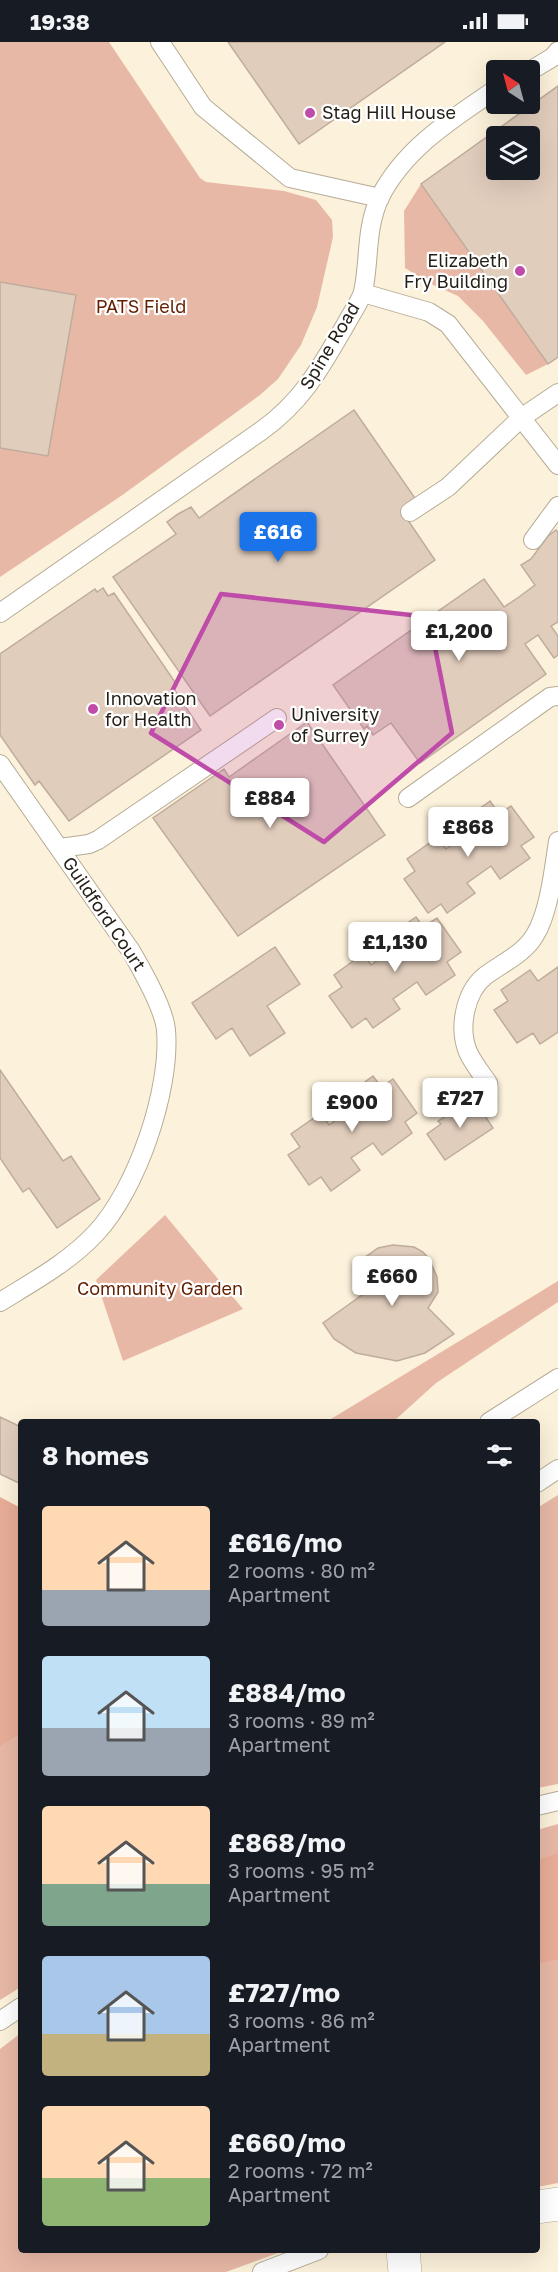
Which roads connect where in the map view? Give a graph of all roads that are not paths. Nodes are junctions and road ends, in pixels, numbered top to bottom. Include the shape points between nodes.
1 (160, 42) edge
2 (558, 51) edge
3 (540, 65) edge
4 (486, 96) edge
5 (380, 198) junction
6 (363, 293) junction
7 (558, 393) edge
8 (521, 418) junction
9 (558, 465) edge
10 (558, 506) edge
11 (410, 512) dead end
12 (533, 540) dead end
13 (0, 613) edge
14 (558, 696) edge
15 (278, 718) dead end
16 (0, 764) edge
17 (408, 798) dead end
18 (558, 842) edge
19 (60, 848) junction
20 (488, 1083) dead end
21 (0, 1302) edge
22 (558, 1378) edge
23 (494, 1419) edge
24 (558, 1469) edge
25 (540, 1481) edge
26 (558, 1801) edge
27 (540, 1805) edge
28 (18, 2009) edge
29 (0, 2021) edge
30 (558, 2204) edge
31 (540, 2207) edge
32 (311, 2253) edge
33 (403, 2253) edge
34 (262, 2272) edge
35 (405, 2272) edge

1 - 5 lane via 203,107 290,178
2 - 3 lane
4 - 5 lane, Spine Road via 419,145
5 - 6 lane, Spine Road via 372,217
6 - 8 lane via 429,312 448,324
6 - 13 lane, Spine Road via 321,368 279,418
7 - 8 lane
8 - 9 lane
8 - 11 lane via 448,486
10 - 12 lane
14 - 17 lane via 550,697
15 - 19 lane via 98,840
16 - 19 lane, Guildford Court
18 - 20 lane via 535,935 525,947 483,977 467,1005 467,1051
19 - 21 lane, Guildford Court via 144,974 166,1028 163,1076 150,1129 119,1203 96,1233 64,1262
22 - 23 lane
24 - 25 lane
26 - 27 lane
28 - 29 lane
30 - 31 street
32 - 34 lane
33 - 35 street

